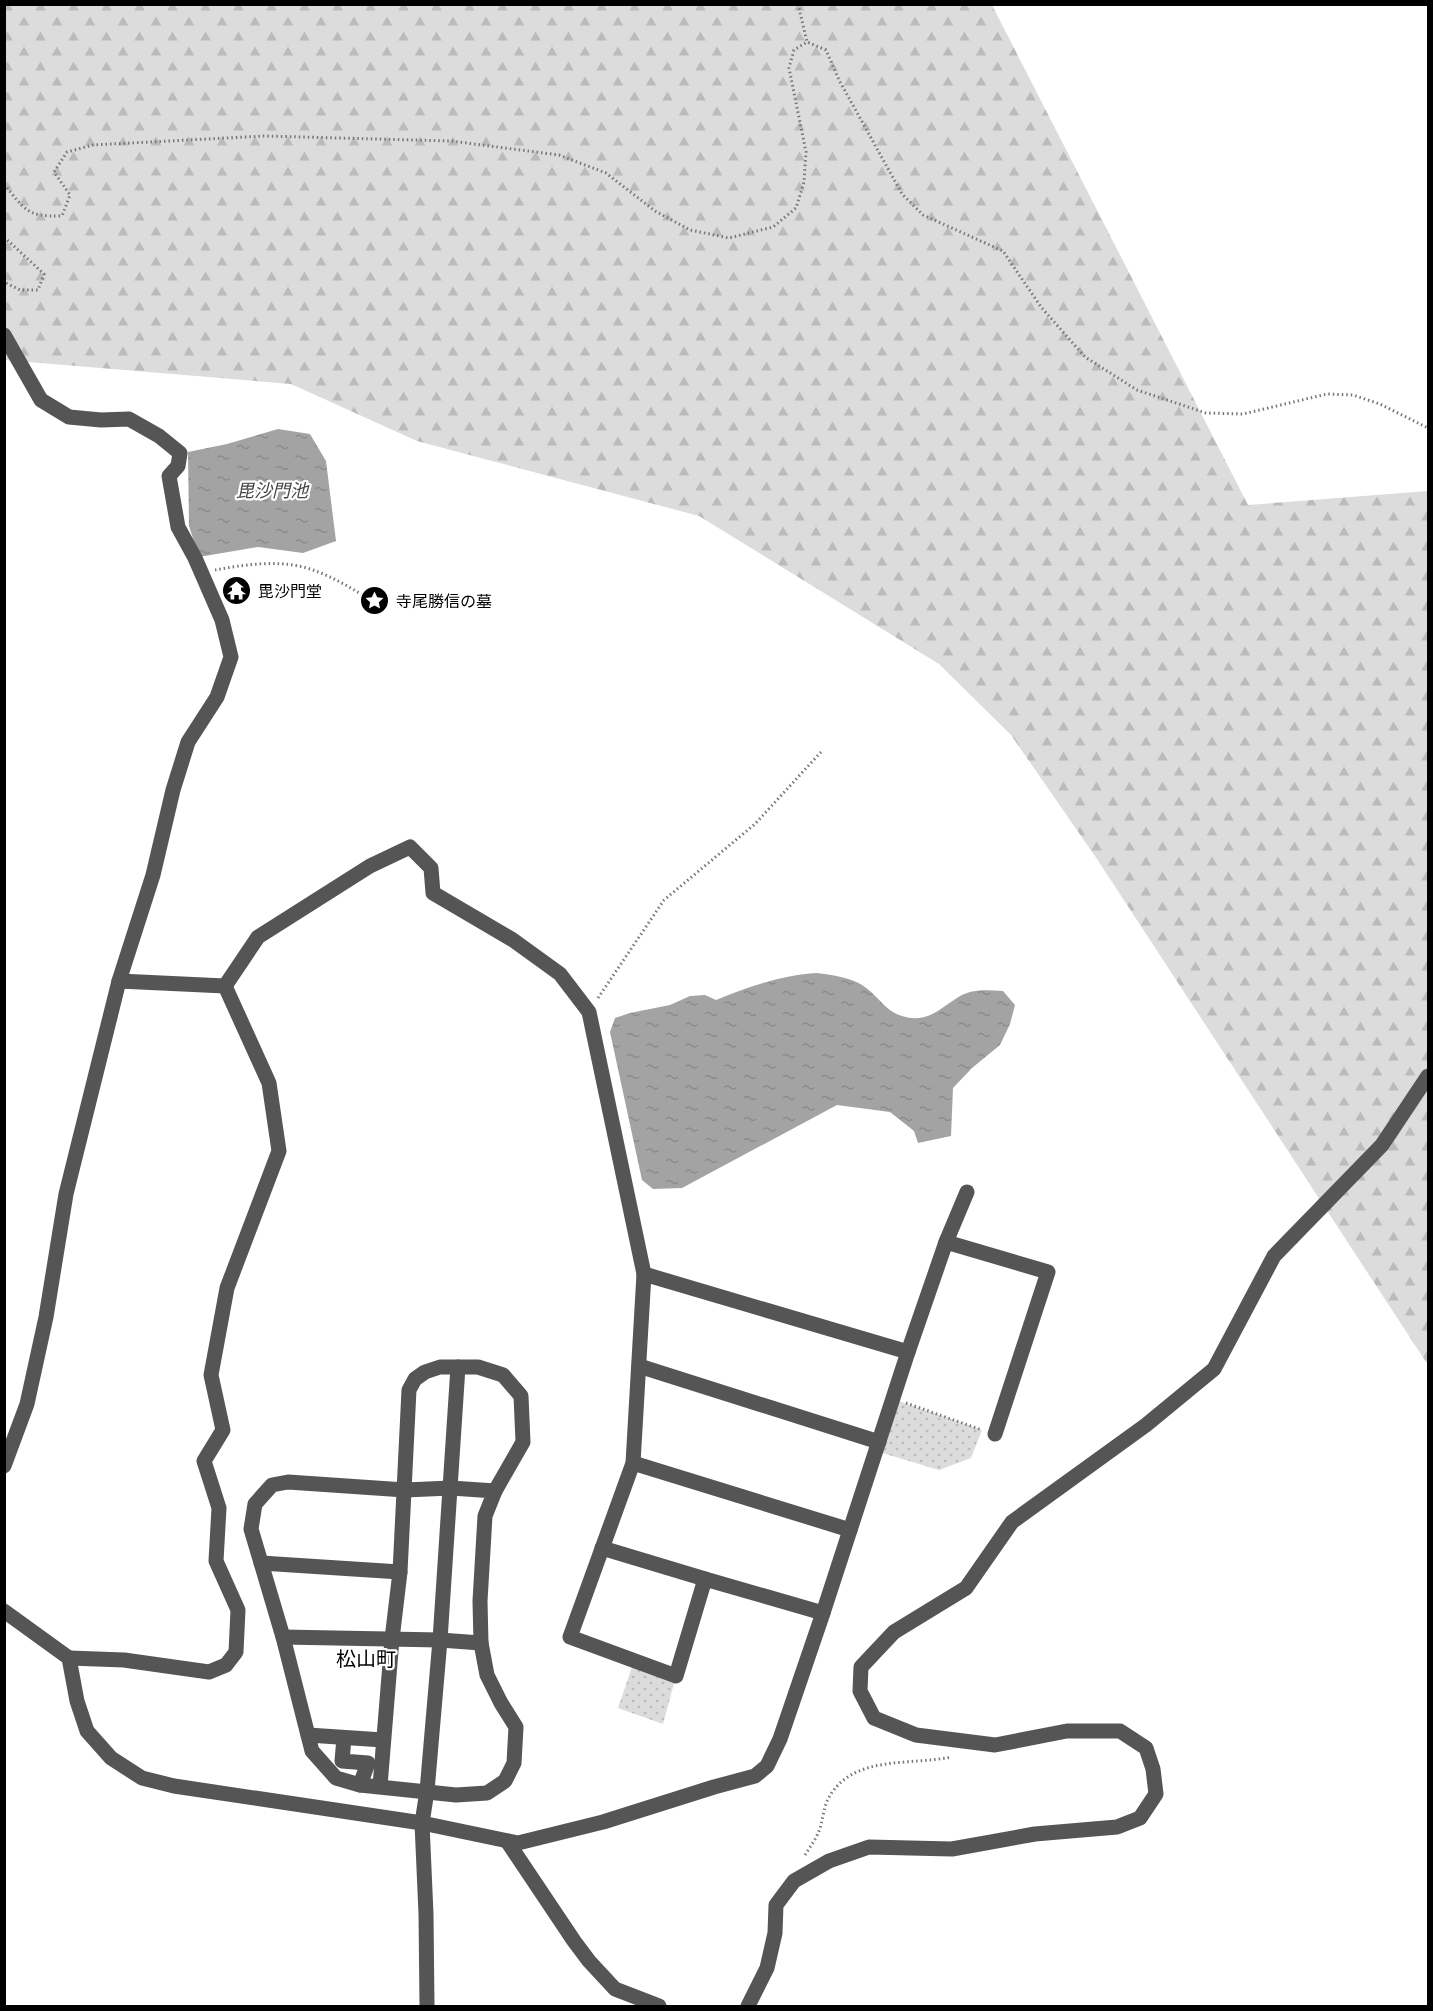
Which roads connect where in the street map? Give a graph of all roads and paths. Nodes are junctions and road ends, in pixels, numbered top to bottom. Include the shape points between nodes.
1 (798, 4) edge
2 (807, 42) junction
3 (4, 184) edge
4 (4, 237) edge
5 (4, 282) edge
6 (4, 335) edge
7 (1428, 428) edge
8 (202, 573) junction
9 (366, 597) dead end
10 (821, 752) dead end
11 (118, 981) junction
12 (225, 986) junction
13 (589, 1012) junction
14 (1428, 1076) edge
15 (967, 1192) dead end
16 (946, 1242) junction
17 (644, 1274) junction
18 (908, 1352) junction
19 (639, 1366) junction
20 (458, 1367) junction
21 (893, 1399) junction
22 (995, 1434) joint
23 (879, 1442) junction
24 (633, 1463) junction
25 (4, 1466) edge
26 (451, 1488) junction
27 (405, 1490) junction
28 (495, 1491) junction
29 (850, 1530) junction
30 (602, 1548) junction
31 (261, 1563) junction
32 (400, 1572) junction
33 (705, 1580) junction
34 (4, 1611) edge
35 (823, 1613) junction
36 (283, 1637) junction
37 (392, 1639) junction
38 (440, 1640) junction
39 (481, 1643) junction
40 (69, 1658) junction
41 (308, 1735) junction
42 (344, 1738) junction
43 (383, 1740) junction
44 (958, 1755) dead end
45 (360, 1785) junction
46 (380, 1786) junction
47 (427, 1791) junction
48 (422, 1823) junction
49 (507, 1841) junction
50 (805, 1856) dead end
51 (427, 2007) edge
52 (659, 2007) edge
53 (748, 2007) edge

1 - 2 path
2 - 3 path via 794,50 789,68 807,152 796,208 773,227 729,238 690,230 655,211 606,173 560,155 451,141 264,136 93,145 67,152 54,172 70,195 62,216 41,217 23,208
2 - 7 path via 826,51 902,194 923,215 1003,251 1041,307 1085,357 1137,390 1206,413 1243,414 1327,394 1353,395
4 - 5 path via 44,274 38,290 20,290
6 - 8 street via 41,400 69,417 129,420 180,453 178,466 170,476 178,527
8 - 9 path via 238,566 302,567 336,579
8 - 11 street via 222,620 231,657 217,697 188,742 153,875
10 - 13 path via 755,824 663,900
11 - 12 street
11 - 25 street via 66,1194 27,1404
12 - 13 street via 258,937 370,867 410,847 431,868 433,893 513,940 560,974
12 - 40 street via 269,1083 279,1151 227,1288 211,1376 223,1430 204,1461 219,1508 216,1561 238,1610 236,1652 226,1665 209,1672 124,1660
13 - 17 street
14 - 53 street via 1382,1145 1274,1256 1214,1369 1146,1425 1012,1522 966,1588 894,1632 861,1667 860,1690 874,1718 916,1735 995,1745 1067,1731 1120,1731 1146,1748 1153,1769 1156,1794 1140,1818 1117,1827 1035,1834 952,1849 869,1847 829,1861 794,1881 776,1905 767,1968
15 - 16 street
16 - 18 street
16 - 22 street via 1048,1272
17 - 18 street
17 - 19 street
18 - 21 street
19 - 23 street
19 - 24 street
20 - 26 street
20 - 27 street via 425,1372 409,1390
20 - 28 street via 478,1367 503,1375 521,1396 523,1442
21 - 22 path
21 - 23 street
23 - 29 street
24 - 29 street
24 - 30 street
26 - 27 street
26 - 28 street
26 - 38 street
27 - 31 street via 288,1482 272,1485 255,1504 251,1529
27 - 32 street
28 - 39 street via 485,1516
29 - 35 street
30 - 33 street
30 - 33 street via 570,1637 676,1676
31 - 32 street
31 - 36 street
32 - 37 street
33 - 35 street
34 - 40 street
35 - 49 street via 780,1739 767,1766 756,1776 603,1822 518,1843
36 - 37 street
36 - 41 street
37 - 38 street
37 - 43 street
38 - 39 street
38 - 47 street
39 - 47 street via 487,1675 516,1727 514,1763 505,1781 487,1793 456,1795
40 - 48 street via 87,1731 111,1758 142,1778
41 - 42 street
41 - 45 street via 312,1751 336,1778
42 - 43 street
42 - 45 street via 342,1761 368,1763
43 - 46 street
44 - 50 path via 867,1766 845,1778 828,1799 819,1832
45 - 46 street
46 - 47 street
47 - 48 street
48 - 49 street
48 - 51 street
49 - 52 street via 595,1968 615,1989

